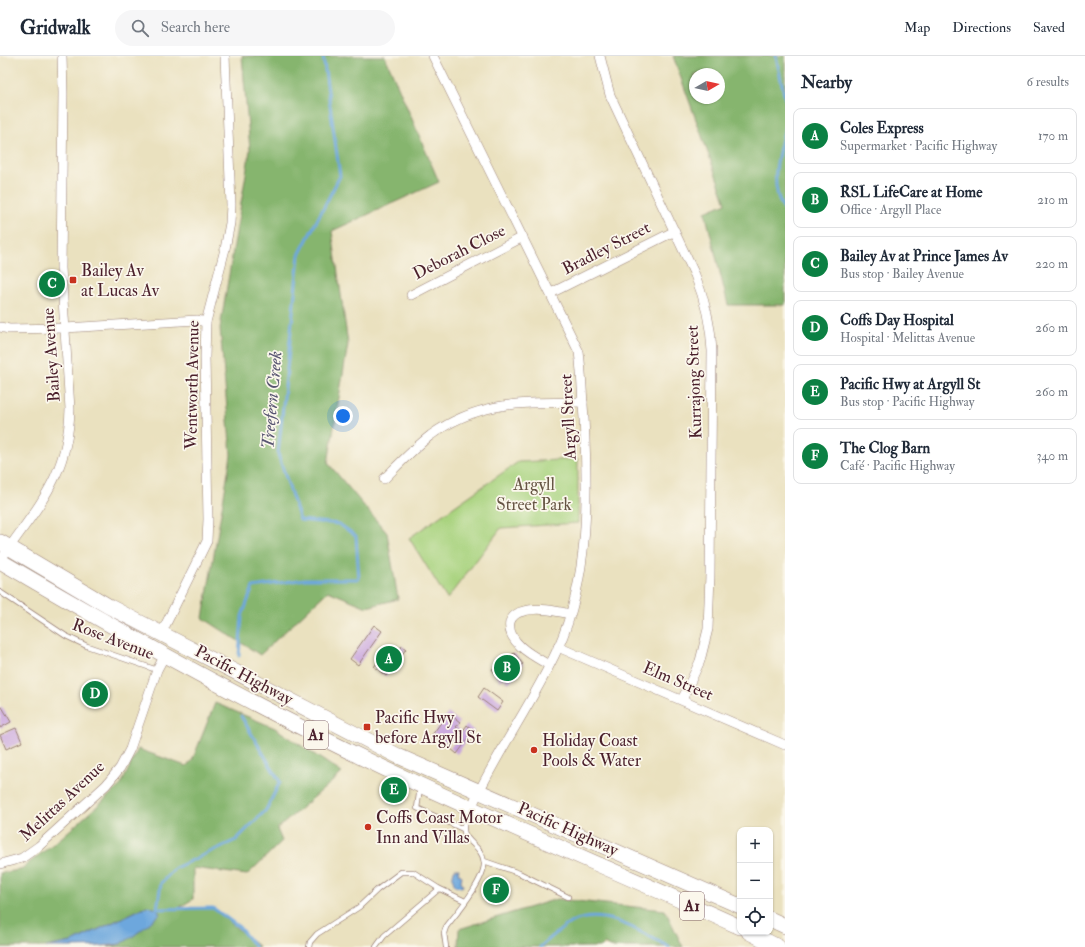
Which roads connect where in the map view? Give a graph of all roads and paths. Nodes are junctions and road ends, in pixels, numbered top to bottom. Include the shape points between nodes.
1 (62, 56) edge
2 (225, 56) edge
3 (433, 56) edge
4 (600, 56) edge
5 (675, 231) junction
6 (523, 237) junction
7 (552, 293) junction
8 (411, 295) dead end
9 (206, 322) junction
10 (0, 327) edge
11 (65, 328) junction
12 (583, 402) junction
13 (384, 478) dead end
14 (4, 545) edge
15 (0, 561) edge
16 (0, 592) edge
17 (570, 614) junction
18 (161, 634) junction
19 (558, 647) junction
20 (165, 655) junction
21 (550, 665) junction
22 (157, 670) junction
23 (682, 700) junction
24 (785, 745) edge
25 (420, 785) junction
26 (478, 792) junction
27 (471, 808) junction
28 (463, 829) junction
29 (484, 861) junction
30 (0, 864) edge
31 (439, 889) junction
32 (568, 897) dead end
33 (464, 901) junction
34 (737, 905) edge
35 (773, 920) edge
36 (737, 926) edge
37 (785, 926) edge
38 (755, 935) edge
39 (310, 947) edge
40 (376, 947) edge
41 (446, 947) edge
42 (778, 947) edge

1 - 11 street, Bailey Avenue via 61,268
2 - 9 street, Wentworth Avenue via 230,223
3 - 6 street, Argyll Street
4 - 5 street, Kurrajong Street via 610,95
5 - 7 street, Bradley Street
5 - 23 street, Kurrajong Street via 701,290 711,331 712,351 708,629 700,661
6 - 7 street, Argyll Street
6 - 8 street, Deborah Close
7 - 12 street, Argyll Street via 579,352
9 - 11 street via 197,320
9 - 18 street, Wentworth Avenue via 207,541
10 - 11 street
11 - 14 street, Bailey Avenue via 70,409 70,429 65,451 50,490
12 - 13 street via 503,405 470,414 430,436
12 - 17 street, Argyll Street via 587,470 585,523 581,561
14 - 15 street, Bailey Avenue
14 - 18 highway, Pacific Highway / A1
15 - 20 highway, Pacific Highway / A1
16 - 22 lane, Rose Avenue via 66,636 87,646
17 - 19 street, Argyll Street
17 - 21 street via 525,610 514,615 511,620 511,633 518,643
18 - 26 highway, Pacific Highway / A1 via 347,731
19 - 21 street, Argyll Street
19 - 23 street, Elm Street
20 - 22 street, Melittas Avenue
20 - 25 highway, Pacific Highway / A1 via 319,736
21 - 26 street, Argyll Street
22 - 30 street, Melittas Avenue via 130,749 120,768 106,785 39,846 22,858
23 - 24 street, Elm Street
25 - 27 highway, Pacific Highway / A1
25 - 28 lane via 417,808
26 - 27 street, Argyll Street
26 - 34 highway, Pacific Highway / A1
27 - 28 lane via 464,820
27 - 36 highway, Pacific Highway / A1
28 - 29 lane
29 - 32 lane via 520,873
29 - 33 lane via 480,879
31 - 33 lane
31 - 39 lane via 413,872 401,872 359,907 318,934 310,942
31 - 40 lane via 384,936
33 - 41 lane via 446,927
35 - 37 highway
38 - 42 highway

